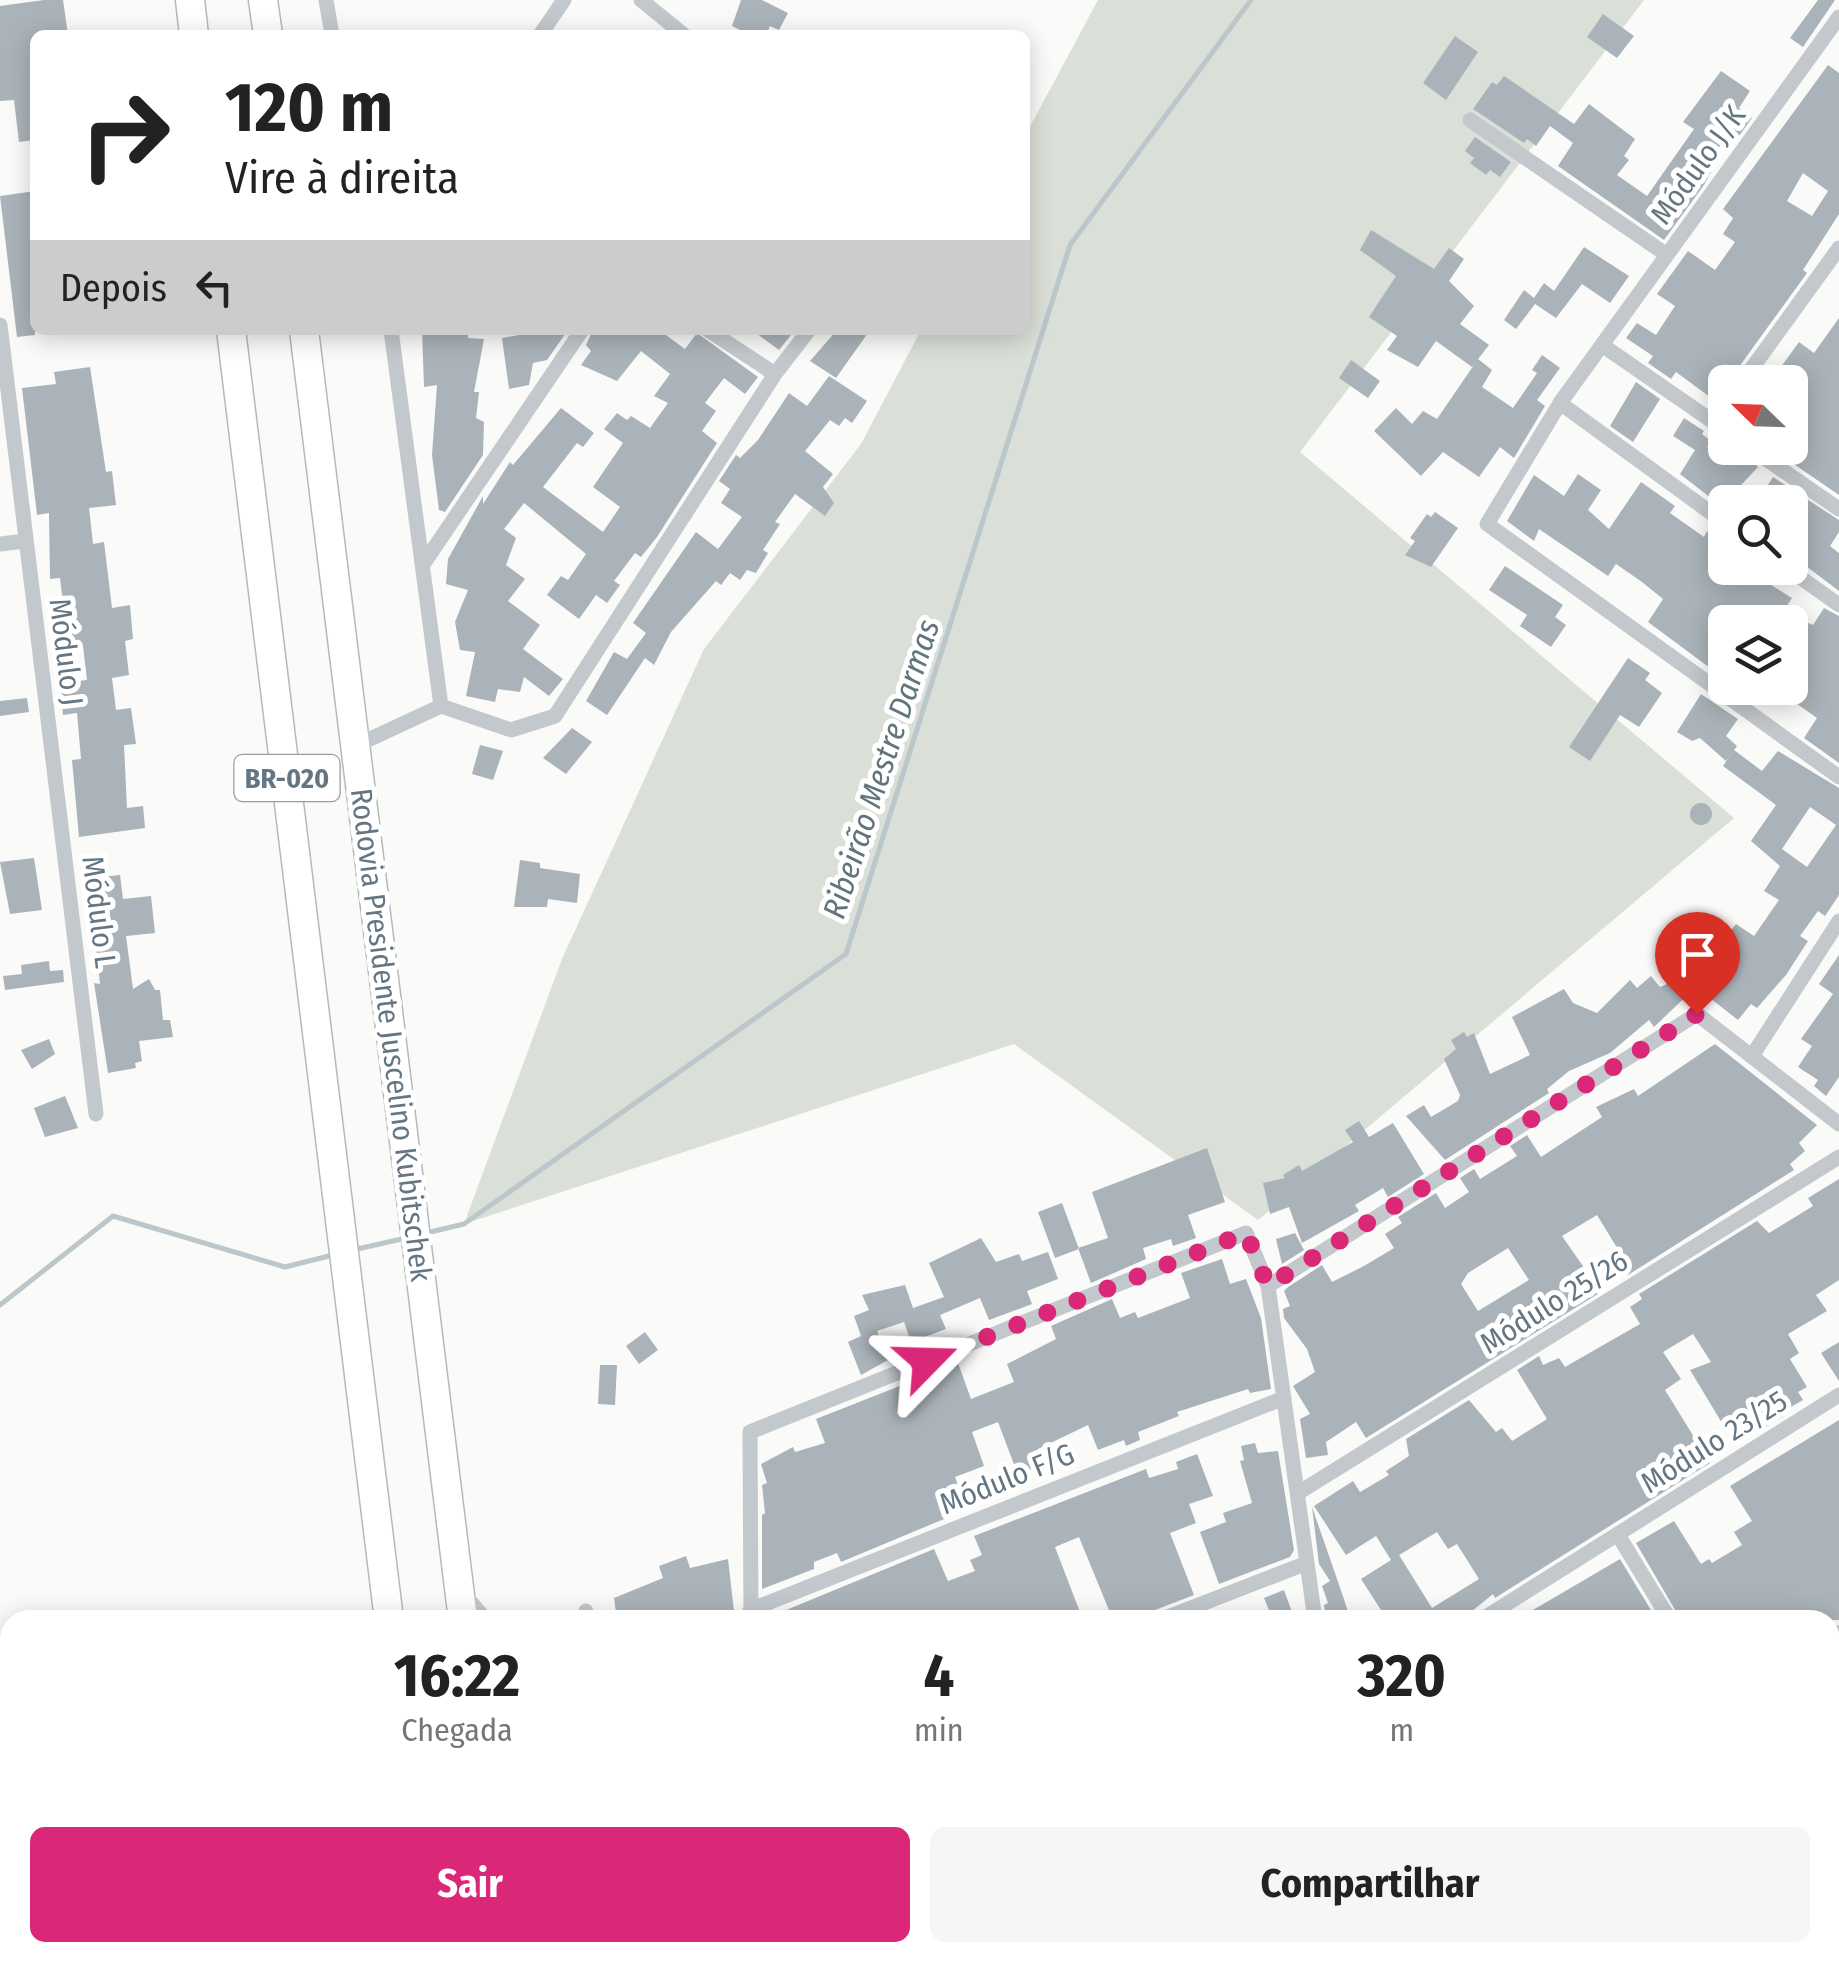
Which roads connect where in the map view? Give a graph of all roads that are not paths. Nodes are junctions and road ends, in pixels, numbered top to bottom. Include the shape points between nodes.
1 (190, 0) edge
2 (264, 0) edge
3 (326, 0) edge
4 (564, 0) edge
5 (641, 0) edge
6 (1839, 17) edge
7 (193, 30) edge
8 (267, 30) edge
9 (331, 30) edge
10 (543, 30) edge
11 (678, 30) edge
12 (1470, 120) dead end
13 (1839, 248) edge
14 (1667, 256) junction
15 (0, 324) edge
16 (232, 335) edge
17 (305, 335) edge
18 (392, 335) edge
19 (579, 335) edge
20 (716, 335) edge
21 (805, 335) edge
22 (1602, 345) junction
23 (1754, 365) edge
24 (775, 374) junction
25 (1560, 404) junction
26 (1708, 418) edge
27 (1775, 465) edge
28 (1839, 509) edge
29 (1708, 511) edge
30 (25, 541) junction
31 (0, 544) edge
32 (424, 563) junction
33 (1808, 583) edge
34 (1839, 605) edge
35 (441, 706) junction
36 (355, 746) junction
37 (54, 770) joint
38 (1839, 777) edge
39 (1839, 921) edge
40 (1752, 1056) junction
41 (96, 1114) dead end
42 (1839, 1124) edge
43 (1839, 1158) edge
44 (1268, 1286) junction
45 (1839, 1395) edge
46 (1284, 1398) junction
47 (1298, 1493) junction
48 (1618, 1535) junction
49 (1308, 1562) junction
50 (460, 1589) junction
51 (388, 1610) edge
52 (462, 1610) edge
53 (478, 1610) edge
54 (750, 1610) edge
55 (762, 1610) edge
56 (1186, 1610) edge
57 (1313, 1610) edge
58 (1497, 1610) edge
59 (1664, 1610) edge

1 - 7 highway
2 - 8 highway
3 - 9 street
4 - 10 street
5 - 11 street
6 - 14 street, Módulo J/K
12 - 14 street
13 - 23 street
14 - 22 street, Módulo J/K
15 - 30 street, Módulo J
16 - 51 highway, BR-020
17 - 36 highway, Rodovia Presidente Juscelino Kubitschek / BR-020
18 - 32 street
19 - 32 street
20 - 24 street
21 - 24 street
22 - 25 street, Módulo J/K
22 - 26 street
24 - 35 street via 555,716 511,730
25 - 29 street
25 - 38 street, Módulo J/K via 1487,524
27 - 28 street
30 - 31 street
30 - 37 street, Módulo J
32 - 35 street
33 - 34 street
35 - 36 street
36 - 50 highway, Rodovia Presidente Juscelino Kubitschek / BR-020
37 - 41 street, Módulo L
39 - 40 street
40 - 42 street
40 - 44 street via 1697,1014
43 - 47 street, Módulo 25/26
44 - 46 street
44 - 54 street via 1246,1233 750,1432
45 - 48 street, Módulo 23/25
46 - 47 street
46 - 55 street, Módulo F/G
47 - 49 street
48 - 58 street, Módulo 23/25
48 - 59 street
49 - 56 street
49 - 57 street
50 - 52 highway, Rodovia Presidente Juscelino Kubitschek / BR-020
50 - 53 street

